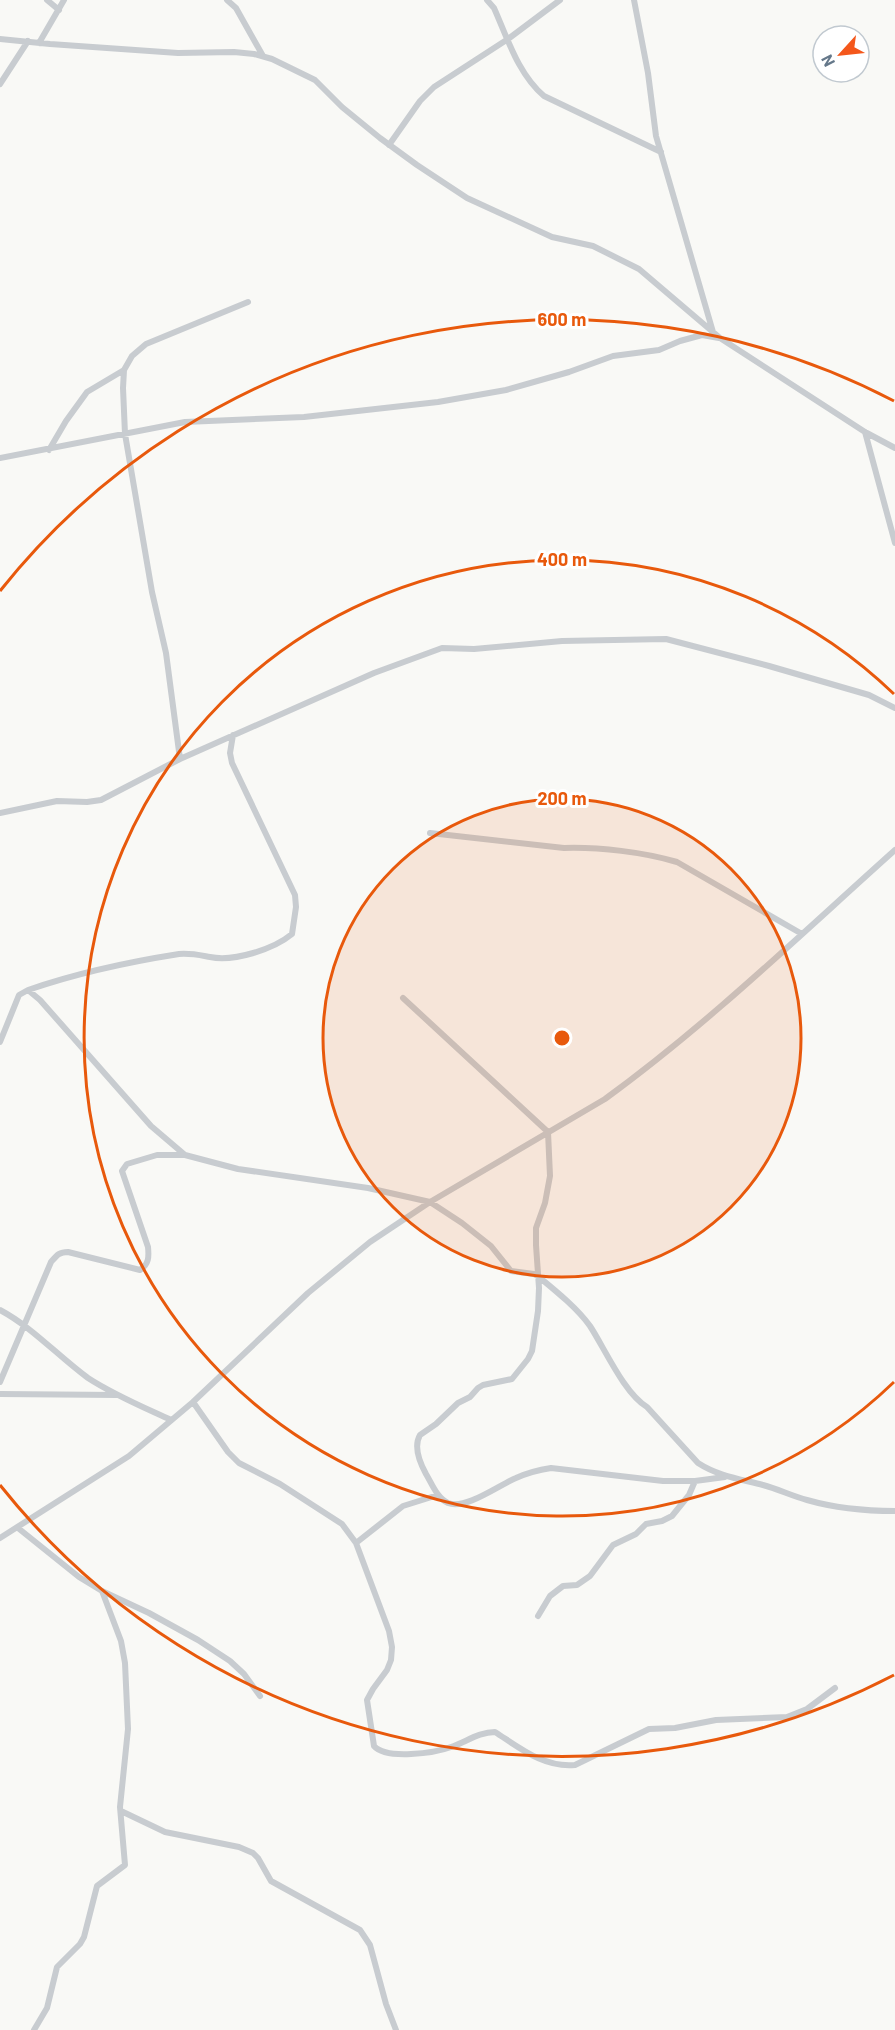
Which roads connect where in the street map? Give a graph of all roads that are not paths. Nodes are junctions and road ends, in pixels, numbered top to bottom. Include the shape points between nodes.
1 (47, 0) edge
2 (64, 0) edge
3 (487, 0) edge
4 (560, 0) edge
5 (634, 0) edge
6 (230, 1) edge
7 (58, 10) junction
8 (0, 39) edge
9 (508, 39) junction
10 (28, 41) junction
11 (39, 43) junction
12 (264, 57) junction
13 (0, 84) edge
14 (389, 145) junction
15 (661, 152) junction
16 (248, 302) dead end
17 (713, 333) junction
18 (720, 338) junction
19 (124, 370) junction
20 (866, 432) junction
21 (125, 434) junction
22 (895, 448) edge
23 (49, 450) junction
24 (0, 458) edge
25 (895, 543) edge
26 (895, 708) edge
27 (233, 735) junction
28 (180, 759) junction
29 (0, 813) edge
30 (430, 833) dead end
31 (895, 850) edge
32 (802, 934) junction
33 (28, 990) junction
34 (404, 998) dead end
35 (0, 1042) edge
36 (548, 1132) junction
37 (185, 1155) junction
38 (430, 1202) junction
39 (539, 1277) junction
40 (0, 1310) edge
41 (23, 1325) junction
42 (0, 1382) edge
43 (0, 1394) edge
44 (118, 1395) junction
45 (193, 1402) junction
46 (171, 1420) junction
47 (726, 1477) junction
48 (695, 1481) junction
49 (438, 1495) junction
50 (895, 1511) edge
51 (18, 1528) junction
52 (0, 1538) edge
53 (356, 1543) junction
54 (102, 1592) junction
55 (538, 1616) dead end
56 (835, 1688) dead end
57 (260, 1696) dead end
58 (121, 1811) junction
59 (34, 2030) edge
60 (396, 2030) edge

1 - 7 street
2 - 7 street
3 - 9 street
4 - 9 street
5 - 15 street
6 - 12 street
7 - 11 street
8 - 10 street
9 - 14 street via 434,87
9 - 15 street via 524,73 544,96
10 - 11 street
10 - 13 street
11 - 12 street via 178,53 234,52
12 - 14 street via 315,80
14 - 17 street via 467,198 552,237 593,246 639,269
15 - 17 street
16 - 19 street via 146,344
17 - 18 street
18 - 20 street
18 - 21 street via 702,335 659,350 612,356 543,381 449,400 304,417 185,422
19 - 21 street
19 - 23 street via 87,392
20 - 22 street
20 - 25 street
21 - 23 street
21 - 28 street via 166,653
23 - 24 street
26 - 27 street via 869,695 666,639 562,641 442,648 374,673
27 - 28 street
27 - 33 street via 232,763 295,895 292,934 241,957 182,954 61,978
28 - 29 street via 101,800 57,801
30 - 32 street via 664,858
31 - 32 street
32 - 36 street via 625,1085
33 - 35 street via 19,995
33 - 37 street via 151,1126
34 - 36 street
36 - 38 street
36 - 39 street via 550,1176 536,1228
37 - 38 street
37 - 41 street via 157,1155 123,1167 148,1247 144,1267 134,1269 62,1252 51,1262
38 - 39 street via 491,1246 511,1271
38 - 45 street via 370,1242 308,1293
39 - 47 street via 589,1326 637,1399 698,1462
39 - 49 street via 532,1351 524,1366 508,1381 478,1388 418,1439 420,1464
40 - 41 street
41 - 42 street
41 - 44 street via 90,1379
43 - 44 street
44 - 46 street
45 - 46 street
45 - 53 street via 239,1463 342,1524
46 - 51 street via 129,1456
47 - 48 street
47 - 50 street via 807,1500 852,1509
48 - 49 street via 628,1478 551,1468 514,1478 460,1504 447,1502
48 - 55 street via 672,1516 646,1524 636,1534 613,1545 590,1576 577,1585 557,1590
49 - 53 street via 403,1506
51 - 52 street
51 - 54 street
53 - 56 street via 392,1647 387,1670 367,1700 374,1746 384,1753 450,1748 495,1732 543,1762 575,1765 649,1729 787,1716 807,1709
54 - 57 street via 149,1612 206,1645 236,1666
54 - 58 street via 125,1663 128,1729
58 - 59 street via 125,1865 97,1886 84,1937 57,1967 47,2008
58 - 60 street via 165,1832 253,1853 271,1881 360,1930 370,1945

